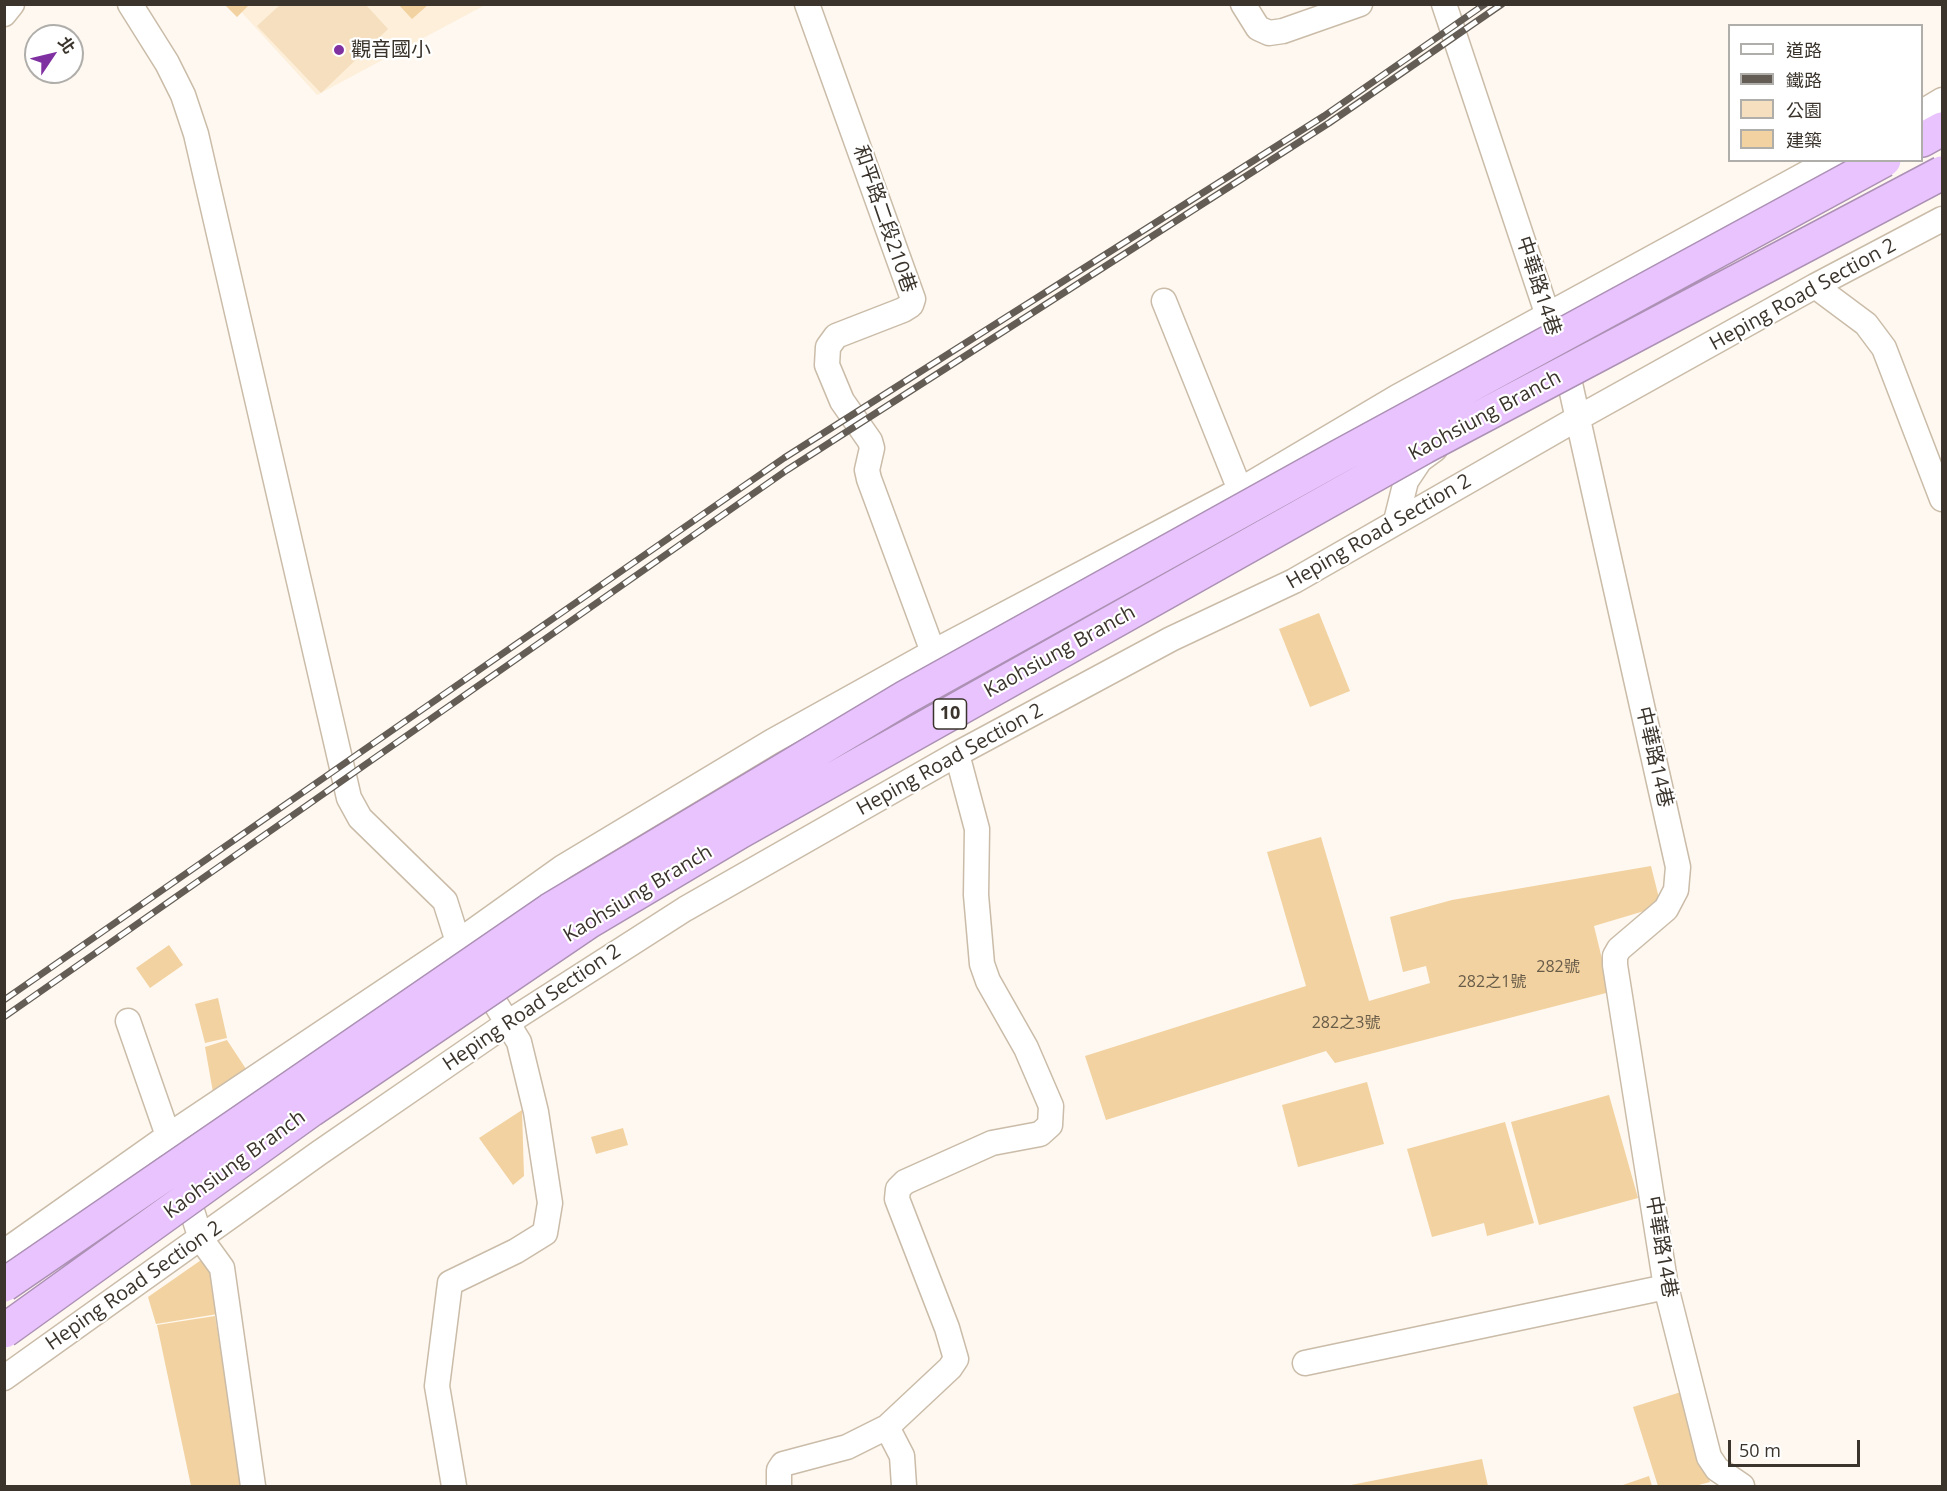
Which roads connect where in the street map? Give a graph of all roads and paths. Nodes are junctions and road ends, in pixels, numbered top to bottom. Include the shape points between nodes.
1 (12, 4) edge
2 (130, 4) edge
3 (807, 4) edge
4 (1243, 4) edge
5 (1360, 4) edge
6 (1444, 4) edge
7 (4, 14) edge
8 (1942, 100) edge
9 (1923, 111) edge
10 (1942, 129) edge
11 (1923, 139) edge
12 (1827, 162) edge
13 (1880, 162) edge
14 (1942, 173) edge
15 (1942, 219) edge
16 (1815, 286) junction
17 (1164, 301) dead end
18 (1548, 314) junction
19 (1569, 378) junction
20 (1578, 418) junction
21 (1240, 490) junction
22 (1942, 499) edge
23 (1396, 521) junction
24 (933, 652) junction
25 (957, 754) junction
26 (458, 942) junction
27 (129, 1022) dead end
28 (508, 1023) junction
29 (168, 1136) junction
30 (201, 1239) junction
31 (4, 1252) edge
32 (4, 1285) edge
33 (1666, 1287) junction
34 (4, 1331) edge
35 (1305, 1363) dead end
36 (4, 1378) edge
37 (887, 1427) junction
38 (253, 1486) edge
39 (454, 1486) edge
40 (779, 1486) edge
41 (904, 1486) edge
42 (1740, 1486) edge

1 - 7 street
2 - 26 street via 167,63 196,134 349,798 360,818 445,901
3 - 24 street, 和平路二段210巷 via 913,299 903,310 836,336 828,347 827,365 842,401 870,441 869,479
4 - 5 street via 1258,28 1269,33
6 - 18 street, 中華路14巷
8 - 9 street
10 - 11 highway
12 - 18 street
13 - 32 highway, Kaohsiung Branch / 10, bridge via 917,692 560,904
14 - 34 highway, Kaohsiung Branch / 10, bridge via 1424,447 741,831 588,922 311,1110
15 - 16 street, Heping Road Section 2
16 - 20 street, Heping Road Section 2
16 - 22 street via 1866,324 1884,348
17 - 21 street
18 - 19 street, 中華路14巷
18 - 21 street
19 - 20 street, 中華路14巷
19 - 23 street via 1478,418 1420,460 1406,481
20 - 23 street, Heping Road Section 2
20 - 33 street, 中華路14巷 via 1678,867 1676,890 1666,909 1618,949 1615,956
21 - 24 street
23 - 25 street, Heping Road Section 2 via 1294,581 1171,639
24 - 26 street via 771,742 563,867
25 - 28 street, Heping Road Section 2 via 685,909
25 - 37 street via 977,829 976,895 982,963 1026,1048 1052,1116 1050,1125 1040,1134 992,1143 905,1182 898,1189 897,1199 956,1359
26 - 28 street
26 - 29 street
27 - 29 street
28 - 30 street, Heping Road Section 2
28 - 39 street via 519,1042 536,1112 550,1203 545,1233 450,1283 437,1386
29 - 30 street
29 - 31 street
30 - 36 street, Heping Road Section 2
30 - 38 street via 222,1268
33 - 35 street
33 - 42 street, 中華路14巷 via 1709,1458
37 - 40 street via 847,1448 783,1464
37 - 41 street via 902,1456

